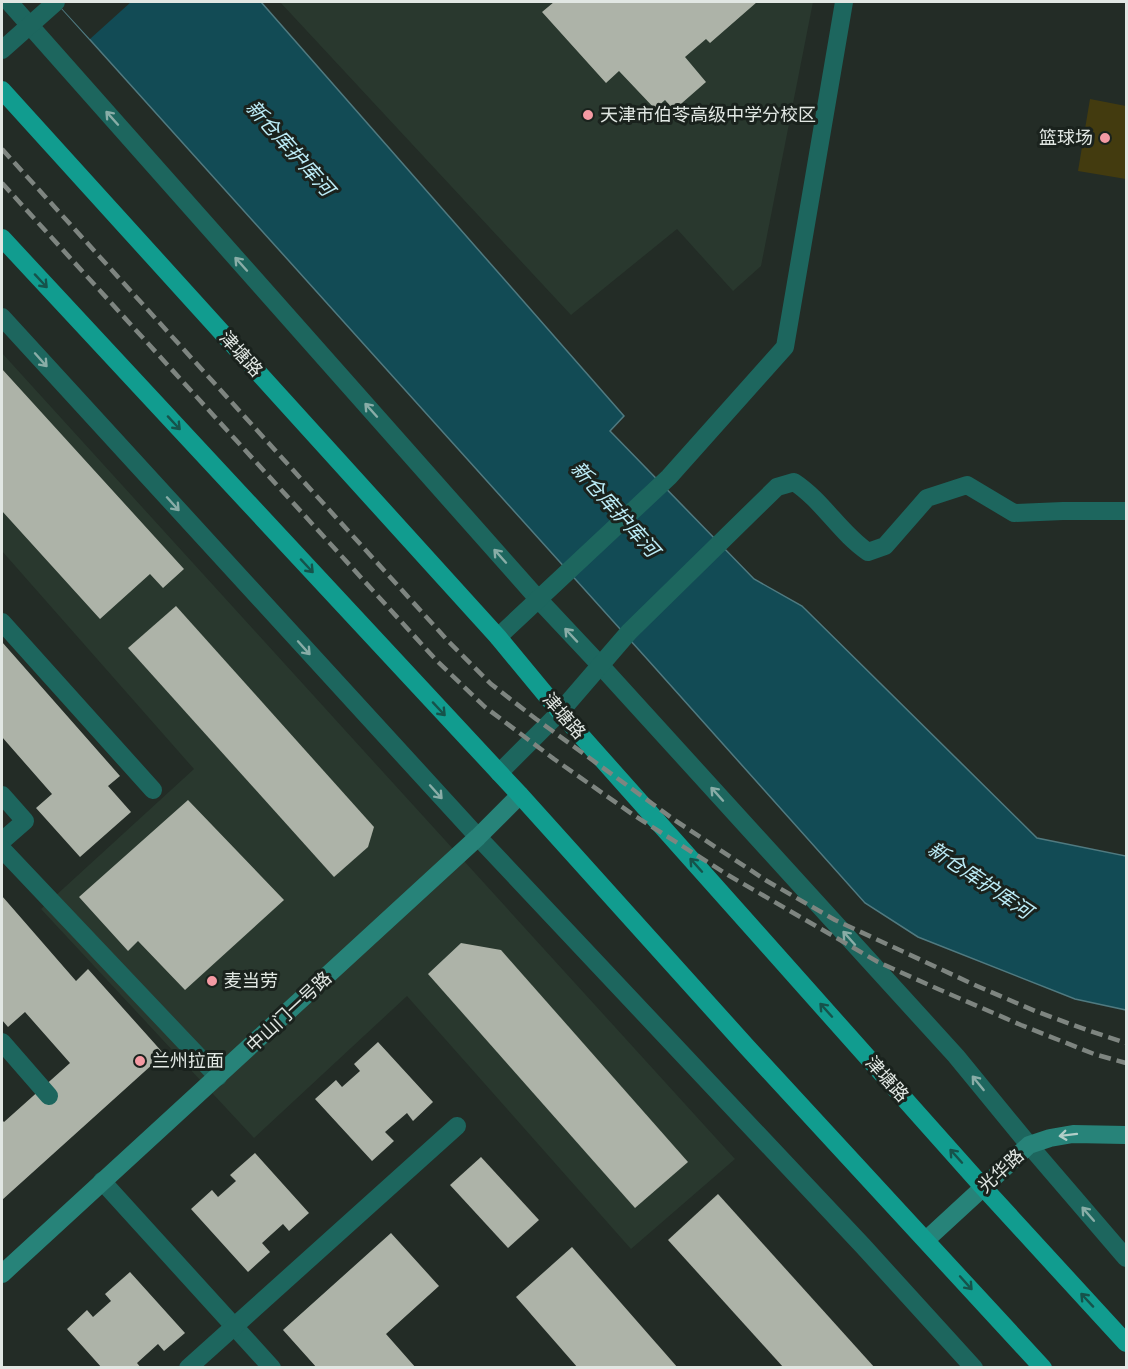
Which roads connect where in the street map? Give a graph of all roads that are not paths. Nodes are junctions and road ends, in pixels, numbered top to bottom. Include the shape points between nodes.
1 (9, 2) edge
2 (56, 2) edge
3 (844, 2) edge
4 (30, 25) junction
5 (2, 50) edge
6 (2, 90) edge
7 (2, 238) edge
8 (2, 317) edge
9 (1126, 511) edge
10 (539, 600) junction
11 (2, 622) edge
12 (498, 637) junction
13 (601, 666) junction
14 (560, 712) junction
15 (499, 773) junction
16 (153, 790) dead end
17 (2, 795) edge
18 (520, 795) junction
19 (478, 837) junction
20 (2, 841) edge
21 (2, 849) edge
22 (2, 1042) edge
23 (218, 1077) junction
24 (50, 1096) dead end
25 (457, 1126) dead end
26 (1126, 1136) edge
27 (1029, 1145) junction
28 (102, 1181) junction
29 (983, 1187) junction
30 (926, 1240) junction
31 (1126, 1258) edge
32 (2, 1274) edge
33 (234, 1325) junction
34 (1126, 1343) edge
35 (188, 1368) edge
36 (273, 1368) edge
37 (974, 1368) edge
38 (1042, 1368) edge

1 - 4 street
2 - 4 street
3 - 10 street via 785,347 669,477
4 - 5 street
10 -> 4 street
6 - 12 main road, 津塘路
7 -> 15 main road
8 -> 19 street
9 - 13 street via 1014,513 967,485 927,498 885,546 868,552 806,489 794,482 777,487 629,632
10 - 12 street
13 -> 10 street
11 - 16 street
12 - 14 main road, 津塘路
13 - 14 street
27 -> 13 street via 956,1056
14 - 15 street
29 -> 14 main road, 津塘路
15 - 18 main road
17 - 20 street via 25,821
18 - 19 street, 中山门一号路
18 - 30 main road
19 - 23 street, 中山门一号路
19 - 37 street
21 - 23 street
22 - 24 street
23 - 28 street, 中山门一号路
25 - 33 street
26 -> 27 street, 光华路 via 1073,1134
27 - 29 street, 光华路
31 -> 27 street
28 - 32 street, 中山门一号路
28 - 33 street
29 - 30 street, 光华路
34 -> 29 main road, 津塘路
30 -> 38 main road
33 - 35 street
33 - 36 street

